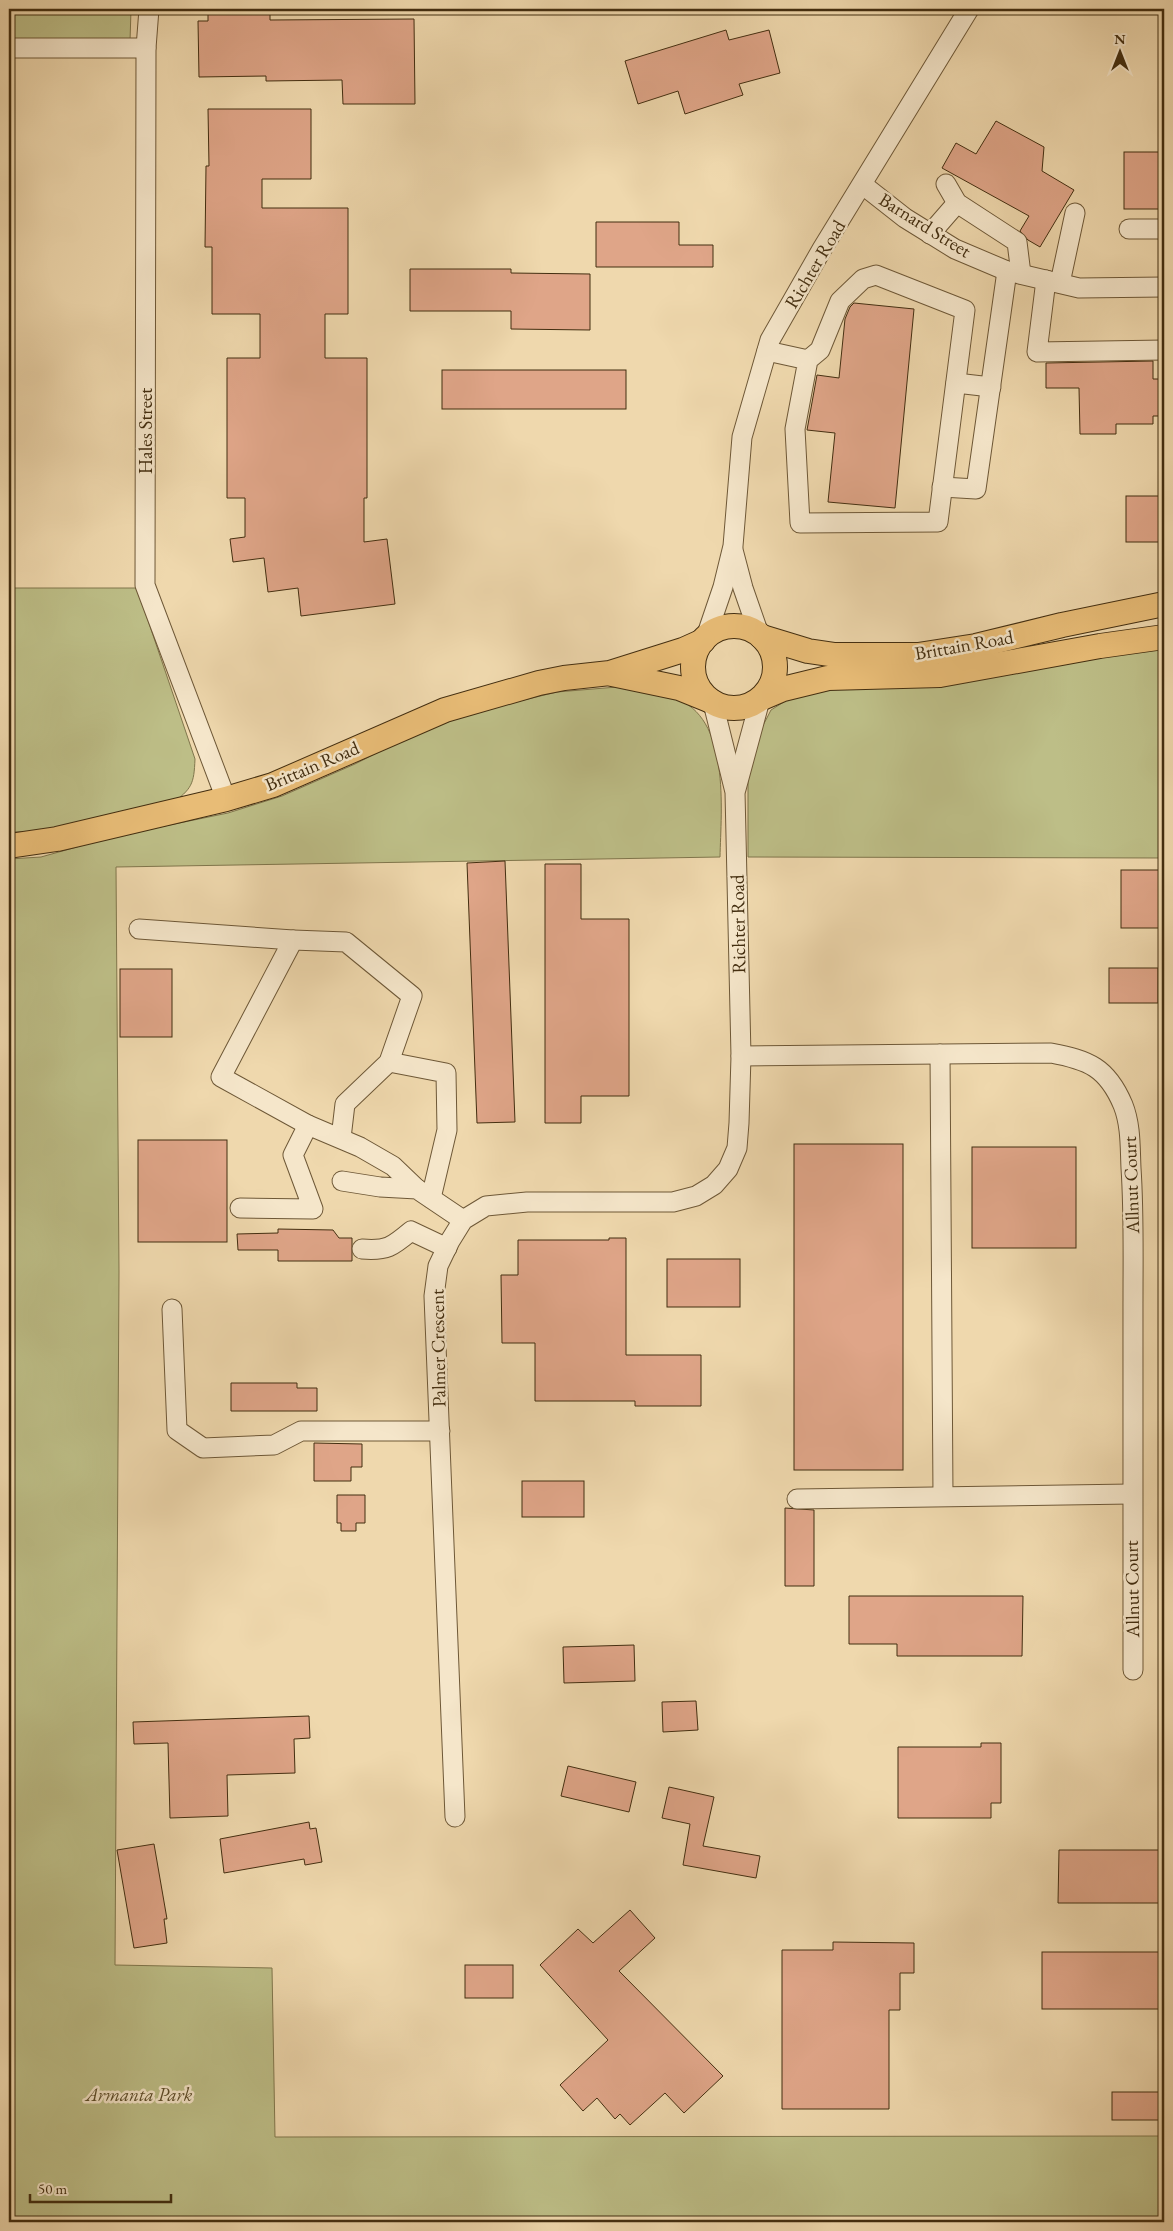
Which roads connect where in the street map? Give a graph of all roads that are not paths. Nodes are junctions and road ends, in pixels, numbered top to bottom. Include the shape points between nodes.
1 (149, 9) edge
2 (969, 9) edge
3 (9, 48) edge
4 (146, 48) junction
5 (946, 184) dead end
6 (863, 185) junction
7 (957, 203) junction
8 (1075, 213) dead end
9 (1129, 229) dead end
10 (1164, 229) edge
11 (930, 234) junction
12 (1014, 272) junction
13 (1053, 282) junction
14 (1164, 287) edge
15 (1164, 350) edge
16 (766, 351) junction
17 (808, 360) junction
18 (956, 383) junction
19 (991, 386) junction
20 (942, 487) junction
21 (732, 546) junction
22 (1164, 604) edge
23 (761, 636) junction
24 (1164, 637) edge
25 (704, 639) junction
26 (610, 673) junction
27 (761, 699) junction
28 (712, 702) junction
29 (735, 792) junction
30 (226, 799) junction
31 (9, 846) edge
32 (139, 929) dead end
33 (293, 940) junction
34 (940, 1054) junction
35 (741, 1056) junction
36 (389, 1062) junction
37 (308, 1125) junction
38 (341, 1138) junction
39 (342, 1181) dead end
40 (424, 1193) junction
41 (240, 1208) dead end
42 (463, 1220) junction
43 (447, 1248) junction
44 (362, 1249) dead end
45 (172, 1309) dead end
46 (440, 1431) junction
47 (1131, 1494) junction
48 (944, 1496) junction
49 (796, 1498) dead end
50 (1133, 1670) dead end
51 (455, 1817) dead end

1 - 4 street, Hales Street
2 - 6 street, Richter Road
3 - 4 street
4 - 30 street, Hales Street via 145,585
5 - 7 street
6 - 11 street, Barnard Street
6 - 16 street, Richter Road via 818,257
7 - 11 street
7 - 12 street via 1014,239 1018,244
8 - 13 street
9 - 10 street
11 - 12 street, Barnard Street via 954,249
12 - 13 street, Barnard Street
12 - 19 street
13 - 14 street, Barnard Street via 1079,288
13 - 15 street via 1037,352
16 - 17 street
16 - 21 street, Richter Road via 742,437
17 - 18 street via 820,350 840,301 863,279 876,274 965,310
17 - 20 street via 796,429 800,523 938,522
18 - 19 street
18 - 20 street
19 - 20 street via 976,489
21 - 23 street, Richter Road
21 - 25 street, Richter Road
22 - 23 main road, Brittain Road via 976,646 918,655 826,654
23 - 25 main road via 738,626 727,627
23 - 27 main road via 775,660 771,687
24 - 27 main road, Brittain Road via 940,675 828,678 783,689
25 - 26 main road, Brittain Road via 683,650
25 - 28 main road via 693,666 698,686
26 - 28 main road, Brittain Road via 679,688
26 - 30 main road, Brittain Road via 539,683 445,710 273,785
27 - 28 main road via 737,708 725,708
27 - 29 street, Richter Road
28 - 29 street, Richter Road
29 - 35 street, Richter Road
30 - 31 main road, Brittain Road via 58,839
32 - 33 street
33 - 36 street via 346,942 412,996
33 - 37 street via 221,1077
34 - 35 street, Allnut Court
34 - 47 street, Allnut Court via 1051,1053 1080,1059 1101,1072 1114,1087 1123,1106 1129,1129 1134,1209
34 - 48 street
35 - 42 street, Palmer Crescent via 736,1148 728,1169 714,1185 696,1196 673,1202 528,1202 486,1206
36 - 38 street via 345,1104
36 - 40 street via 446,1073 447,1130
37 - 38 street
37 - 41 street via 293,1155 313,1209
38 - 40 street via 393,1166
39 - 40 street
40 - 42 street
42 - 43 street, Palmer Crescent
43 - 44 street via 410,1231 382,1251
43 - 46 street, Palmer Crescent via 438,1266 434,1296
45 - 46 street via 177,1430 202,1448 274,1444 301,1431
46 - 51 street, Palmer Crescent
47 - 48 street
47 - 50 street, Allnut Court
48 - 49 street

